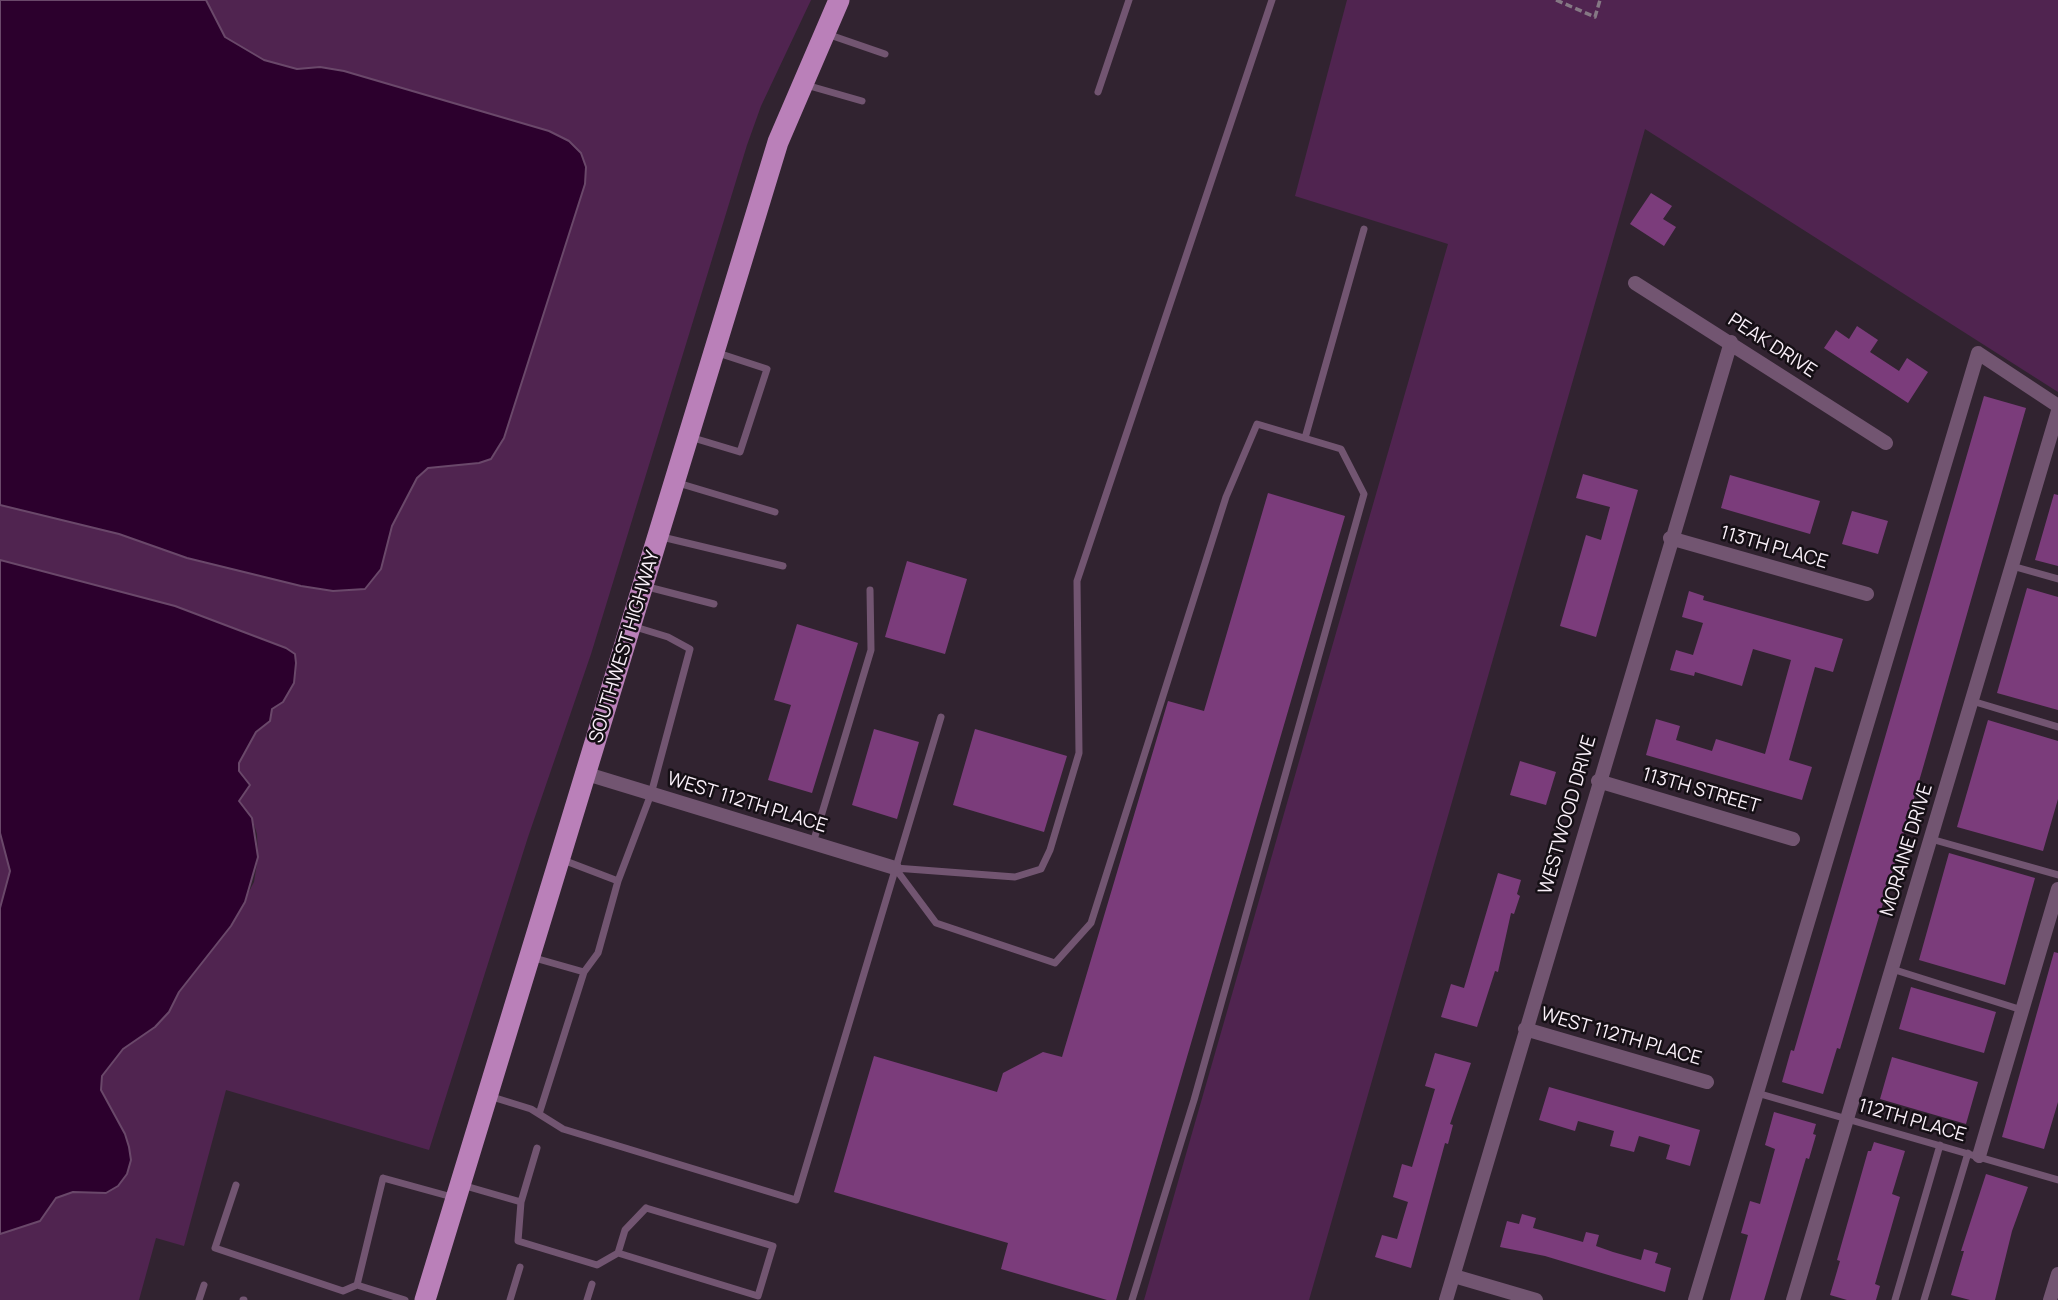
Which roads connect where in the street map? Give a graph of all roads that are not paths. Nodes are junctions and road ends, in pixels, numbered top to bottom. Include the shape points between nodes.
1 (839, 0) edge
2 (1129, 0) edge
3 (1272, 0) edge
4 (824, 33) junction
5 (885, 54) dead end
6 (801, 84) junction
7 (1098, 92) dead end
8 (862, 101) dead end
9 (1364, 229) dead end
10 (1635, 283) dead end
11 (1731, 342) junction
12 (714, 352) junction
13 (2058, 408) edge
14 (688, 436) junction
15 (1305, 438) junction
16 (1886, 443) dead end
17 (675, 482) junction
18 (775, 512) dead end
19 (658, 536) junction
20 (1670, 538) junction
21 (783, 566) dead end
22 (2012, 566) junction
23 (2058, 579) edge
24 (644, 586) junction
25 (870, 590) dead end
26 (1867, 594) dead end
27 (714, 604) dead end
28 (631, 626) junction
29 (1972, 701) junction
30 (941, 717) dead end
31 (2058, 727) edge
32 (587, 774) junction
33 (1598, 781) junction
34 (651, 794) junction
35 (1931, 838) junction
36 (1793, 839) dead end
37 (813, 843) junction
38 (561, 860) junction
39 (895, 868) junction
40 (2058, 875) edge
41 (618, 881) junction
42 (2058, 889) edge
43 (531, 957) junction
44 (1892, 969) junction
45 (584, 972) junction
46 (2022, 1010) junction
47 (1525, 1030) junction
48 (1707, 1082) dead end
49 (1757, 1093) junction
50 (488, 1096) junction
51 (539, 1114) junction
52 (1846, 1118) junction
53 (1940, 1145) junction
54 (537, 1147) dead end
55 (1973, 1155) junction
56 (2058, 1180) edge
57 (236, 1185) dead end
58 (459, 1192) junction
59 (521, 1202) junction
60 (618, 1253) junction
61 (520, 1267) dead end
62 (2058, 1274) edge
63 (1454, 1276) junction
64 (592, 1284) dead end
65 (204, 1285) dead end
66 (357, 1285) junction
67 (200, 1300) edge
68 (405, 1300) edge
69 (425, 1300) edge
70 (510, 1300) edge
71 (587, 1300) edge
72 (1132, 1300) edge
73 (1446, 1300) edge
74 (1536, 1300) edge
75 (1695, 1300) edge
76 (1793, 1300) edge
77 (1895, 1300) edge
78 (1924, 1300) edge
79 (2050, 1300) edge

1 - 4 main road, SOUTHWEST HIGHWAY
2 - 7 lane
3 - 39 lane via 1077,581 1079,753 1050,850 1041,869 1016,877
4 - 5 lane
4 - 6 main road, SOUTHWEST HIGHWAY
6 - 8 lane
6 - 12 main road, SOUTHWEST HIGHWAY via 778,142
9 - 15 lane
10 - 11 street, PEAK DRIVE
11 - 16 street, PEAK DRIVE
11 - 20 street, WESTWOOD DRIVE
12 - 14 main road, SOUTHWEST HIGHWAY
12 - 14 lane via 767,369 740,452
13 - 22 street, MORAINE DRIVE
13 - 49 street via 1978,353
14 - 17 main road, SOUTHWEST HIGHWAY
15 - 39 lane via 1257,424 1222,509 1091,923 1055,963 936,923
15 - 72 lane via 1341,449 1364,494 1197,1087
17 - 18 lane
17 - 19 main road, SOUTHWEST HIGHWAY
19 - 21 lane
19 - 24 main road, SOUTHWEST HIGHWAY
20 - 26 street, 113TH PLACE
20 - 33 street, WESTWOOD DRIVE
22 - 23 lane
22 - 29 street, MORAINE DRIVE
24 - 27 lane
24 - 28 main road, SOUTHWEST HIGHWAY
25 - 37 lane via 871,650
28 - 32 main road, SOUTHWEST HIGHWAY
28 - 34 lane via 690,649
29 - 31 lane
29 - 35 street, MORAINE DRIVE
30 - 39 lane
32 - 34 street, WEST 112TH PLACE
32 - 38 main road, SOUTHWEST HIGHWAY
33 - 36 street, 113TH STREET
33 - 47 street, WESTWOOD DRIVE
34 - 37 street, WEST 112TH PLACE
34 - 41 lane
35 - 40 lane
35 - 44 street, MORAINE DRIVE
37 - 39 street, WEST 112TH PLACE
38 - 41 lane
38 - 43 main road, SOUTHWEST HIGHWAY
39 - 51 lane via 796,1200 563,1129
41 - 45 lane via 598,953
42 - 46 street
43 - 45 lane
43 - 50 main road, SOUTHWEST HIGHWAY
44 - 46 lane
44 - 52 street, MORAINE DRIVE
45 - 51 lane
46 - 55 street
47 - 48 street, WEST 112TH PLACE
47 - 63 street, WESTWOOD DRIVE
49 - 52 lane, 112TH PLACE
49 - 75 street
50 - 51 lane
50 - 58 main road, SOUTHWEST HIGHWAY
52 - 53 lane, 112TH PLACE
52 - 76 street, MORAINE DRIVE
53 - 55 lane, 112TH PLACE
53 - 77 lane
54 - 59 lane
55 - 56 lane, 112TH PLACE
55 - 78 lane
57 - 66 lane via 215,1248 343,1291
58 - 59 lane
58 - 66 lane via 383,1178
58 - 69 main road, SOUTHWEST HIGHWAY
59 - 60 lane via 518,1241 597,1265
60 - 60 lane via 758,1296 773,1246 646,1208 625,1230
61 - 70 lane
62 - 79 street
63 - 73 street, WESTWOOD DRIVE
63 - 74 street
64 - 71 lane
65 - 67 lane
66 - 68 lane

